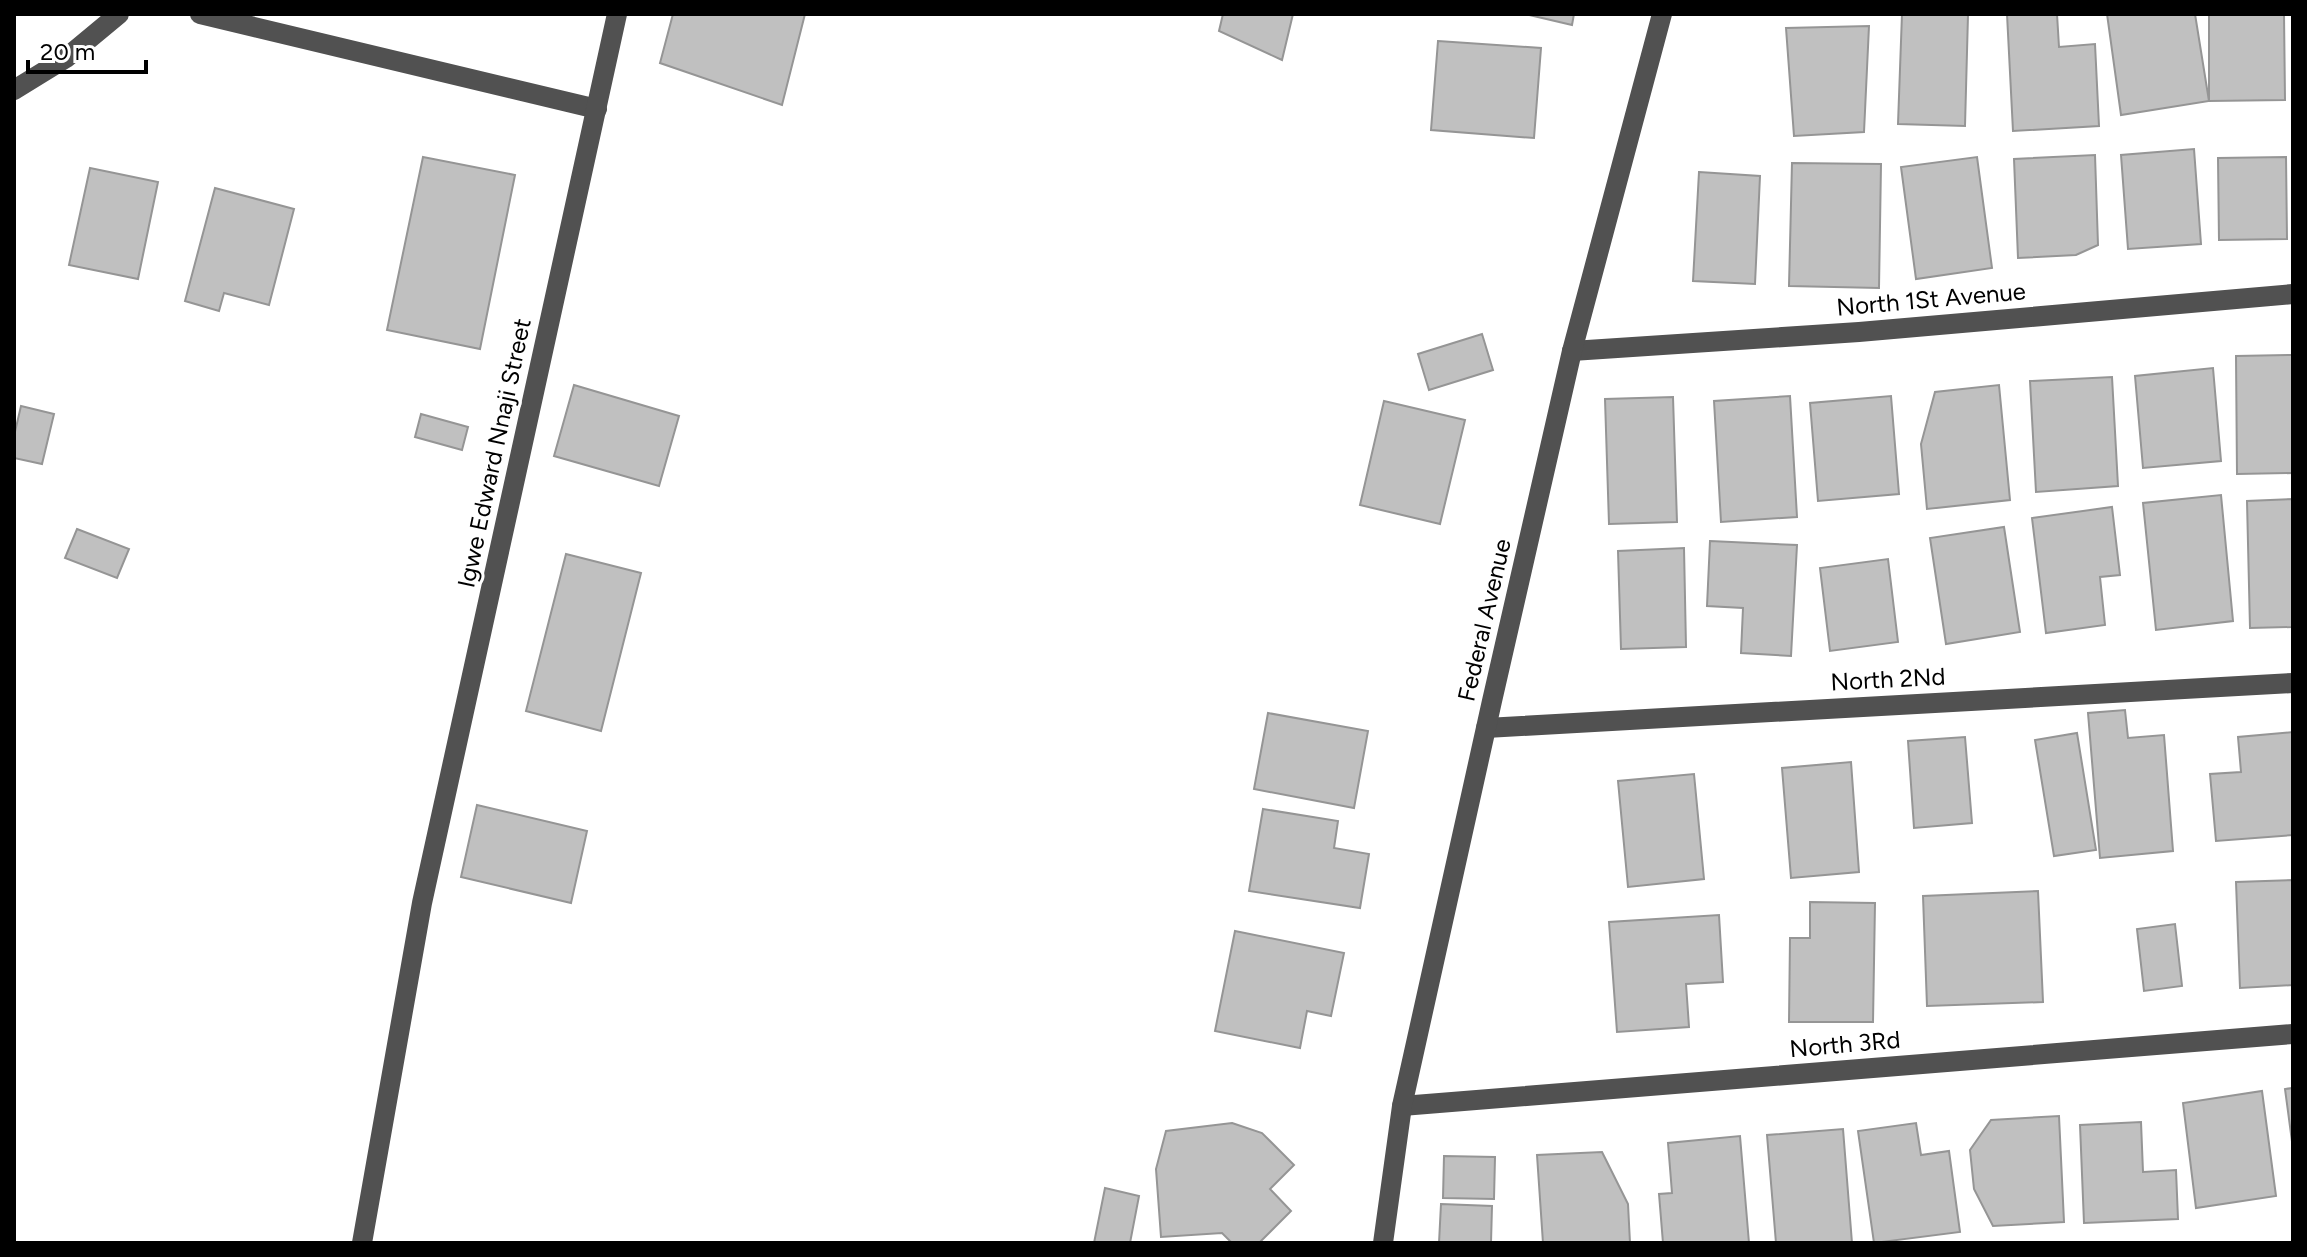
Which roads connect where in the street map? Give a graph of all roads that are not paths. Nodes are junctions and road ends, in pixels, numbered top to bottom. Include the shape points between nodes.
1 (119, 14) edge
2 (200, 14) edge
3 (617, 14) edge
4 (1662, 14) edge
5 (14, 90) edge
6 (597, 109) junction
7 (2293, 294) edge
8 (1572, 351) junction
9 (2293, 683) edge
10 (1486, 728) junction
11 (2293, 1034) edge
12 (1402, 1106) junction
13 (362, 1243) edge
14 (1383, 1243) edge

1 - 5 street via 66,58
2 - 6 street
3 - 6 street, Igwe Edward Nnaji Street
4 - 8 street, Federal Avenue
6 - 13 street, Igwe Edward Nnaji Street via 422,903
7 - 8 street, North 1St Avenue
8 - 10 street, Federal Avenue
9 - 10 street, North 2Nd
10 - 12 street, Federal Avenue
11 - 12 street, North 3Rd
12 - 14 street, Federal Avenue

